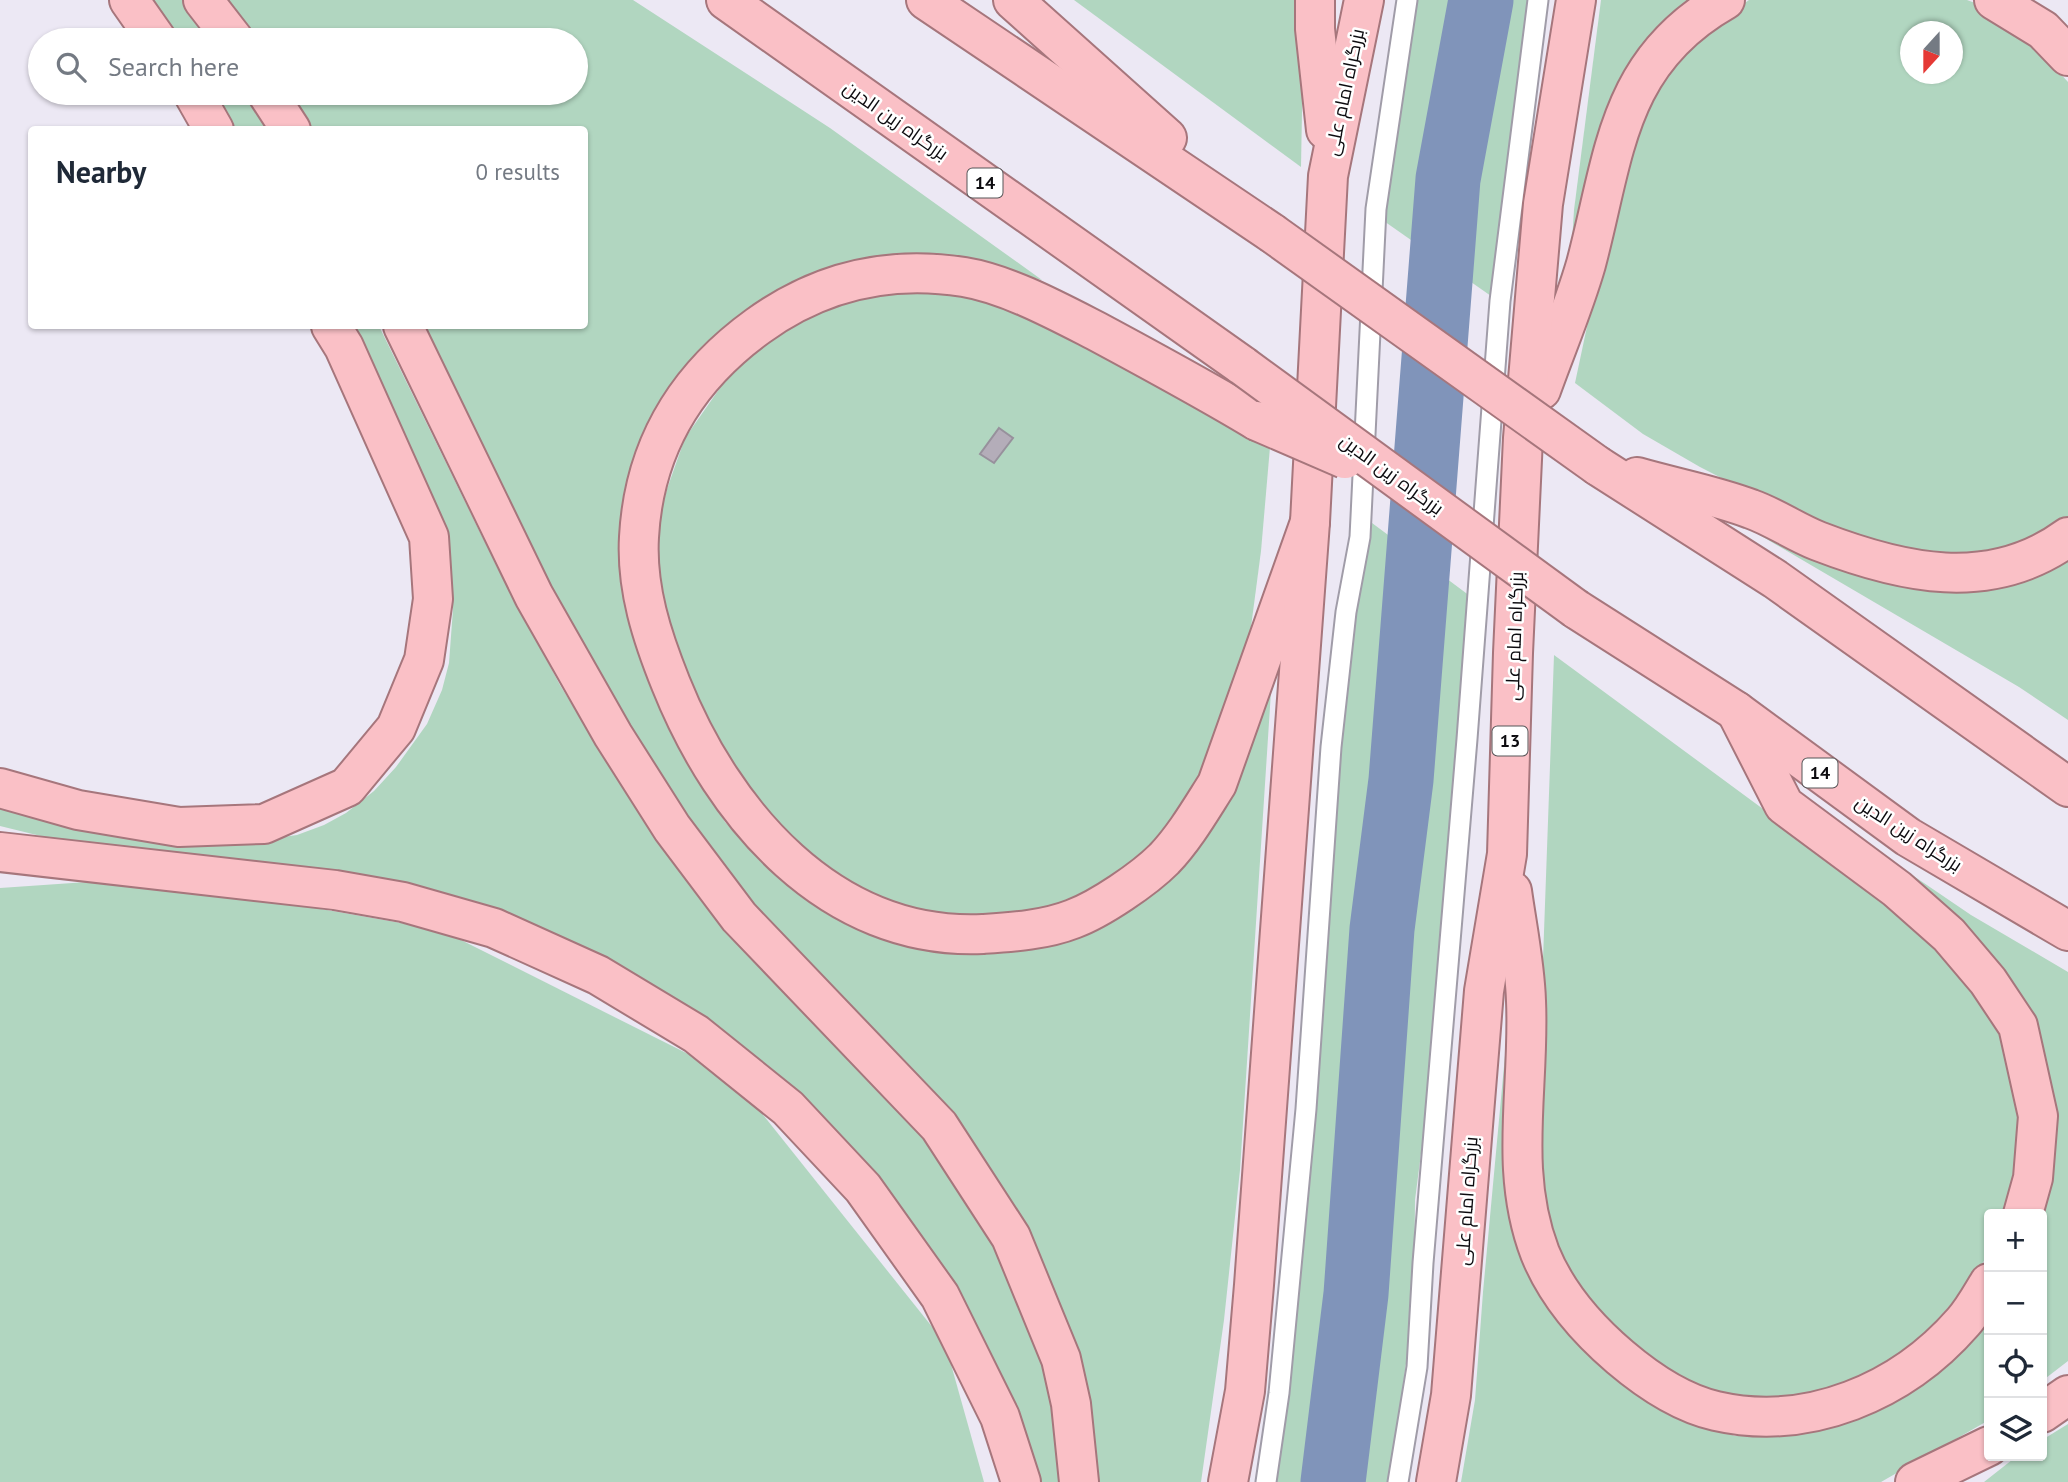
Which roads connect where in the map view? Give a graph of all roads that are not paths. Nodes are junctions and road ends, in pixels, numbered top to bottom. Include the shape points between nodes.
1 (129, 0) edge
2 (203, 0) edge
3 (726, 0) edge
4 (926, 0) edge
5 (1013, 0) edge
6 (1315, 0) edge
7 (1364, 0) edge
8 (1406, 0) edge
9 (1538, 0) edge
10 (1576, 0) edge
11 (1725, 0) edge
12 (1994, 0) edge
13 (2031, 0) edge
14 (149, 28) edge
15 (225, 28) edge
16 (2067, 55) edge
17 (199, 105) edge
18 (275, 105) edge
19 (213, 126) edge
20 (289, 126) edge
21 (1329, 165) junction
22 (1272, 233) junction
23 (333, 329) edge
24 (404, 329) edge
25 (1523, 438) junction
26 (1598, 466) junction
27 (1409, 486) junction
28 (1310, 522) junction
29 (2068, 537) edge
30 (1736, 711) junction
31 (2068, 787) edge
32 (0, 788) edge
33 (7, 850) edge
34 (1507, 854) junction
35 (2068, 930) edge
36 (2024, 1209) edge
37 (1984, 1291) edge
38 (2068, 1395) edge
39 (2047, 1410) edge
40 (1984, 1448) edge
41 (1021, 1482) edge
42 (1079, 1482) edge
43 (1228, 1482) edge
44 (1266, 1482) edge
45 (1398, 1482) edge
46 (1436, 1482) edge
47 (1915, 1482) edge

1 - 14 highway
2 - 15 highway
3 - 27 highway, بزرگراه زین الدین / 14, bridge
4 - 22 highway
5 - 22 highway
6 - 21 highway
7 - 21 highway, بزرگراه امام علی
8 - 44 lane via 1376,209 1360,537 1346,612 1333,734 1305,1122
9 - 45 lane via 1500,301 1417,1367
10 - 25 highway, بزرگراه امام علی / 13 via 1543,204
11 - 25 highway via 1685,27 1661,52 1632,97 1620,127 1585,267
12 - 16 highway via 2043,30
13 - 16 highway
17 - 19 highway
18 - 20 highway
21 - 28 highway, بزرگراه امام علی
22 - 26 highway, bridge
23 - 32 highway via 429,537 433,599 424,660 396,729 347,786 264,824 179,827 78,810
24 - 42 highway via 534,596 612,735 672,828 739,917 939,1126 1012,1237 1061,1359
25 - 34 highway, بزرگراه امام علی / 13
26 - 29 highway via 1751,509 1816,541 1908,570 1939,574 2000,568
26 - 31 highway via 1775,579
27 - 28 highway, bridge via 1257,421 1184,377 1014,293 967,277 918,273 867,278 796,301 723,353 687,394 670,422 652,473 639,535 642,591 656,646 684,717 725,789 763,838 820,887 859,909 904,926 964,935 1021,932 1074,919 1124,890 1163,860 1195,819 1217,783
27 - 30 highway, بزرگراه زین الدین / 14, bridge via 1576,609
28 - 43 highway, بزرگراه امام علی via 1245,1391
30 - 35 highway, بزرگراه زین الدین / 14 via 1908,837
30 - 36 highway via 1784,805 1897,889 1949,935 2018,1026 2038,1116 2033,1178
33 - 41 highway via 402,902 494,928 598,975 696,1034 788,1108 863,1188 940,1296 1000,1417
34 - 37 highway via 1527,1001 1521,1163 1528,1209 1540,1253 1559,1292 1594,1334 1638,1372 1673,1394 1715,1411 1771,1419 1827,1410 1878,1390 1924,1360 1964,1322
34 - 46 highway, بزرگراه امام علی / 13 via 1484,991 1451,1395
38 - 39 highway
40 - 47 highway

